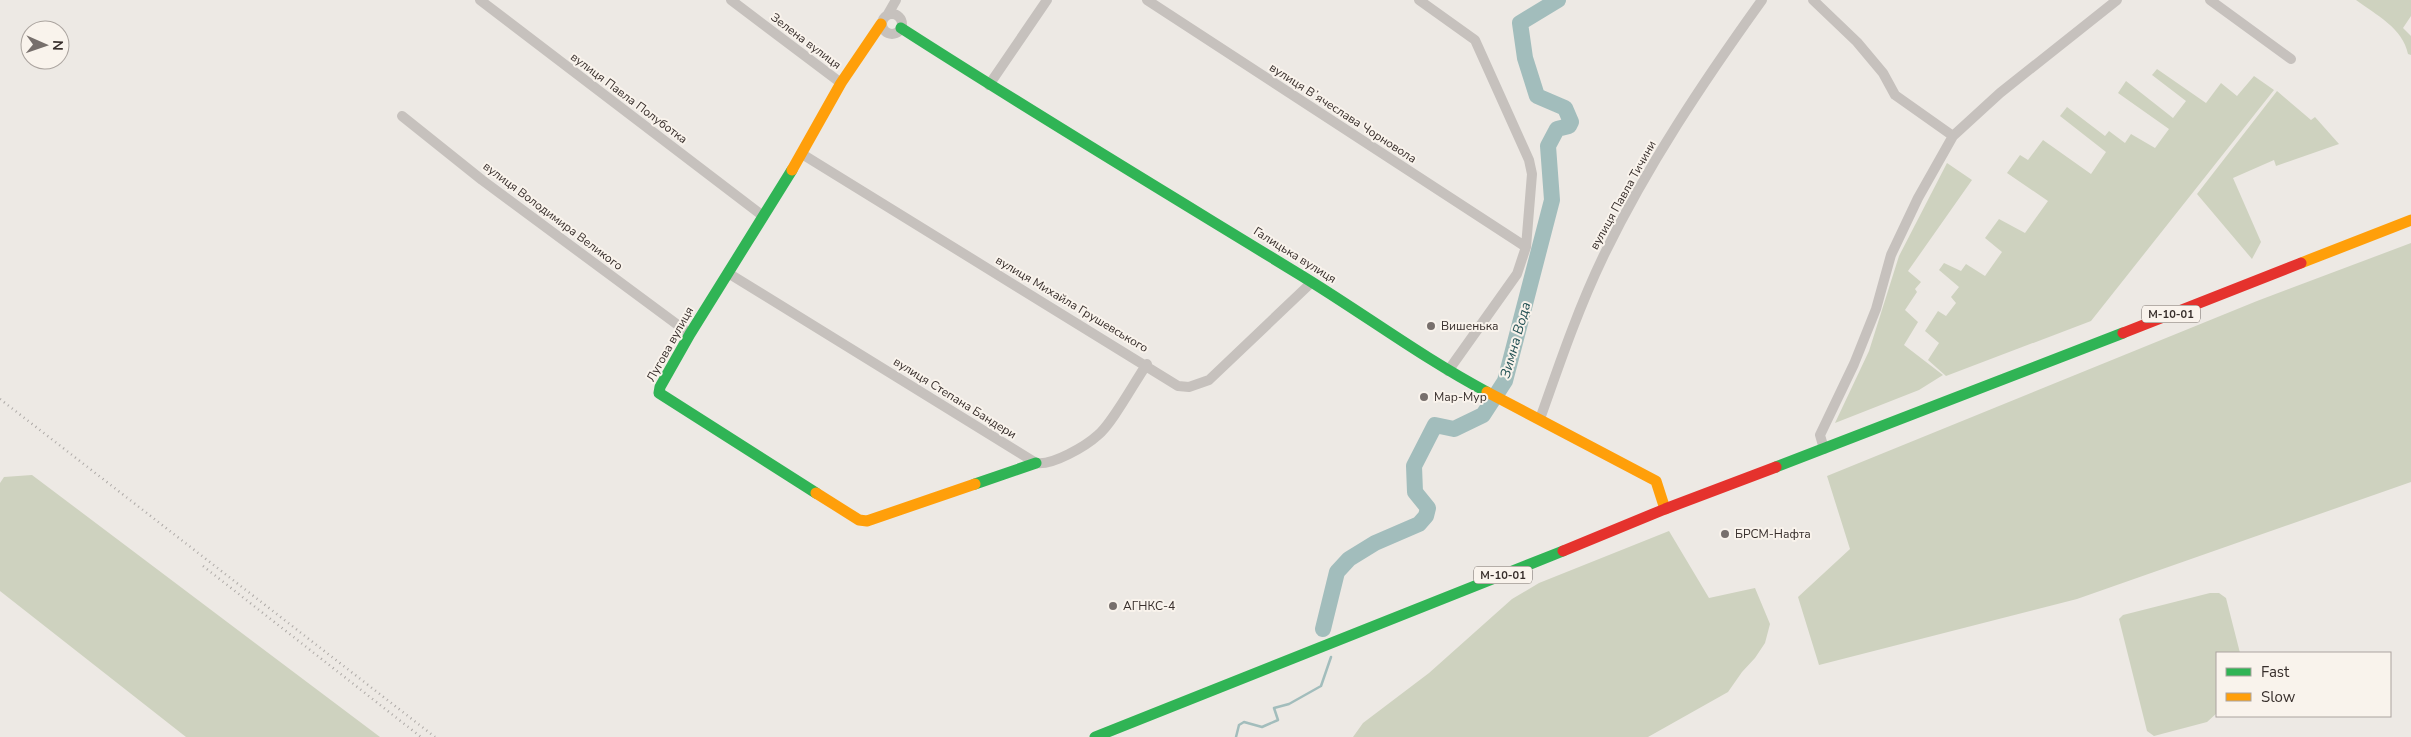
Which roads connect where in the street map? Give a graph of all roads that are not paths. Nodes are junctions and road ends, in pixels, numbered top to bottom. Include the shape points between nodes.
1 (480, 0) edge
2 (731, 0) edge
3 (896, 0) edge
4 (1047, 0) edge
5 (1147, 0) edge
6 (1419, 0) edge
7 (1762, 0) edge
8 (1813, 0) edge
9 (2117, 0) edge
10 (2210, 0) edge
11 (885, 19) junction
12 (901, 28) junction
13 (2291, 59) dead end
14 (841, 84) junction
15 (989, 85) junction
16 (402, 116) dead end
17 (1953, 136) junction
18 (802, 154) junction
19 (763, 216) junction
20 (2411, 220) edge
21 (1526, 247) junction
22 (728, 273) junction
23 (1312, 282) junction
24 (690, 334) junction
25 (1147, 364) junction
26 (1448, 371) junction
27 (1540, 419) junction
28 (1824, 449) junction
29 (1036, 463) junction
30 (1665, 509) junction
31 (1095, 737) edge

1 - 19 street, вулиця Павла Полуботка
2 - 14 street, Зелена вулиця
3 - 11 street, Лугова вулиця
4 - 15 street
5 - 21 street, вулиця Вʼячеслава Чорновола
6 - 21 street via 1475,40 1529,160 1531,187
7 - 27 street, вулиця Павла Тичини via 1686,108 1615,233 1564,350
8 - 17 street via 1857,42 1883,73 1896,95
9 - 17 street via 2000,93
10 - 13 street
11 - 12 street via 899,17
11 - 12 street via 882,28 888,34 896,34
11 - 14 main road, Лугова вулиця
12 - 15 main road, Галицька вулиця
14 - 18 main road, Лугова вулиця
15 - 23 main road, Галицька вулиця
16 - 24 street, вулиця Володимира Великого
17 - 28 street via 1891,255 1854,364 1820,435
18 - 19 main road, Лугова вулиця
18 - 25 street, вулиця Михайла Грушевського
19 - 22 main road, Лугова вулиця
20 - 28 main road, М-10-01
21 - 26 street via 1517,274
22 - 24 main road, Лугова вулиця
22 - 29 street, вулиця Степана Бандери
23 - 25 street, вулиця Михайла Грушевського via 1209,380 1190,387 1178,386
23 - 26 main road, Галицька вулиця
24 - 29 main road, Лугова вулиця via 659,394 859,520 867,521
25 - 29 street via 1099,435 1056,461
26 - 27 main road, Галицька вулиця
27 - 30 main road, Галицька вулиця via 1656,481
28 - 30 main road, М-10-01
30 - 31 main road, М-10-01

